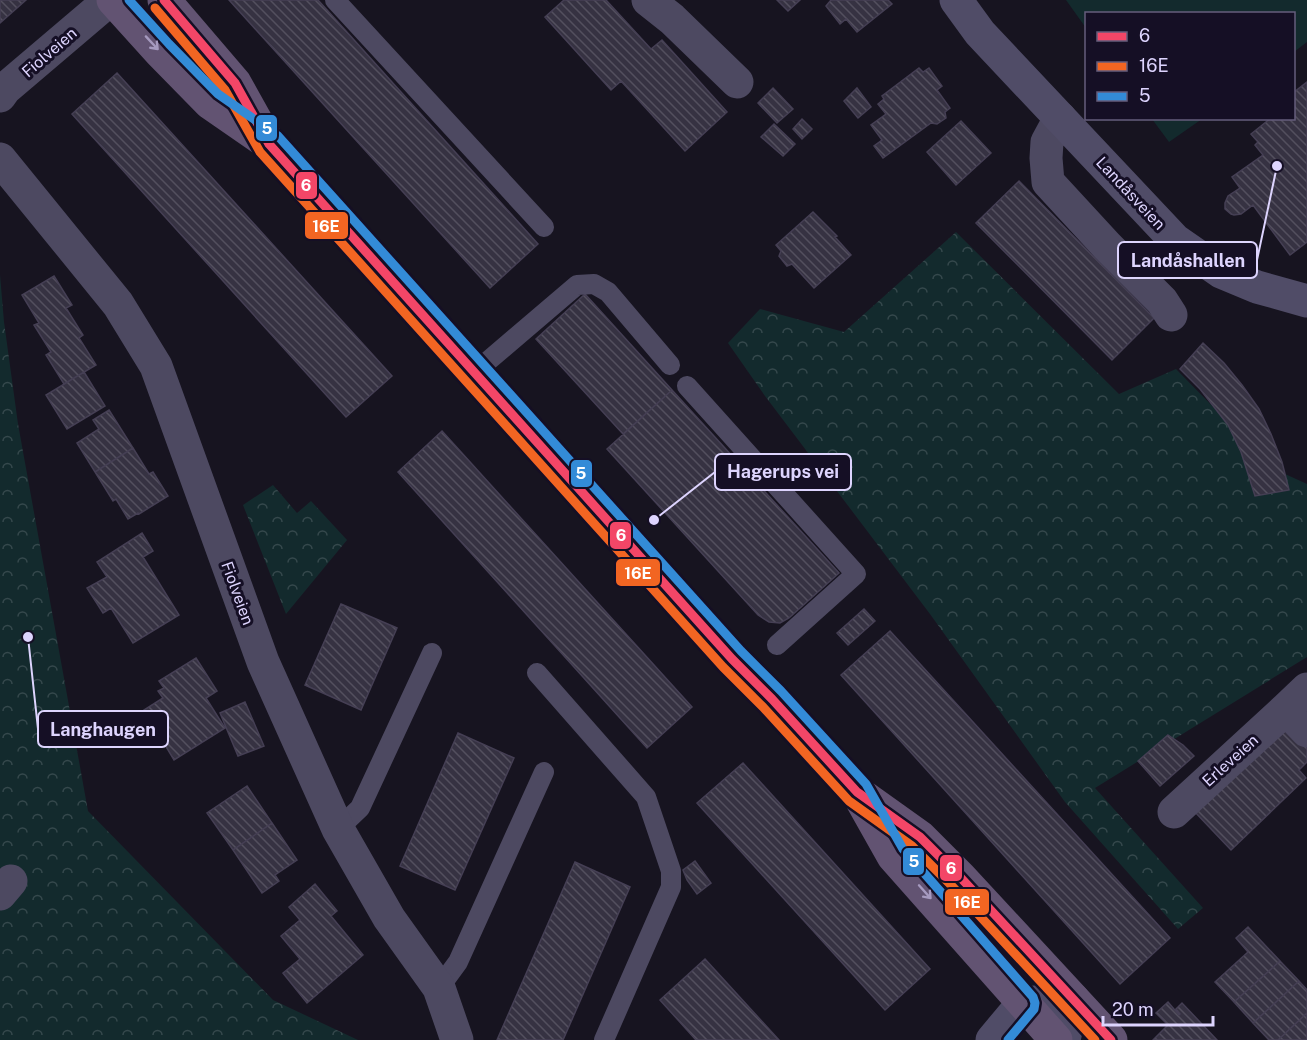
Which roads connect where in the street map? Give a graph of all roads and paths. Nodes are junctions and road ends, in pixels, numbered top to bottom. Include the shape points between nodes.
1 (164, 0) edge
2 (335, 0) edge
3 (648, 0) edge
4 (956, 0) edge
5 (106, 4) edge
6 (736, 82) dead end
7 (0, 96) edge
8 (1060, 118) junction
9 (269, 144) junction
10 (0, 159) edge
11 (544, 227) dead end
12 (1307, 301) edge
13 (1171, 315) dead end
14 (670, 365) dead end
15 (475, 372) junction
16 (687, 386) dead end
17 (777, 645) dead end
18 (432, 653) dead end
19 (537, 673) dead end
20 (1300, 709) edge
21 (544, 772) dead end
22 (857, 792) junction
23 (1174, 812) dead end
24 (338, 829) junction
25 (439, 988) junction
26 (1073, 999) junction
27 (1023, 1002) junction
28 (457, 1040) edge
29 (604, 1040) edge
30 (992, 1040) edge
31 (1056, 1040) edge
32 (1064, 1040) edge
33 (1111, 1040) edge

1 - 9 main road via 235,83
2 - 11 lane
3 - 6 street
4 - 8 street, Landåsveien via 980,33
5 - 7 street, Fiolveien
5 -> 9 main road via 210,103
8 - 12 street, Landåsveien via 1175,240 1221,272
8 - 13 street via 1047,142 1048,182
9 - 15 main road
10 - 24 street, Fiolveien via 118,304 156,366 263,662
14 - 15 lane via 608,292 594,284 577,285
15 - 22 main road
16 - 17 lane via 856,574
18 - 24 lane via 360,808
19 - 29 lane via 646,796 671,871 671,886
20 - 23 street, Erleveien
21 - 25 lane via 459,962
22 - 26 main road via 920,837
22 -> 27 main road via 893,856
24 - 25 street, Fiolveien via 388,918
25 - 28 street, Fiolveien
26 - 27 street
26 - 32 street
26 - 33 main road
27 - 30 street
27 - 31 main road

